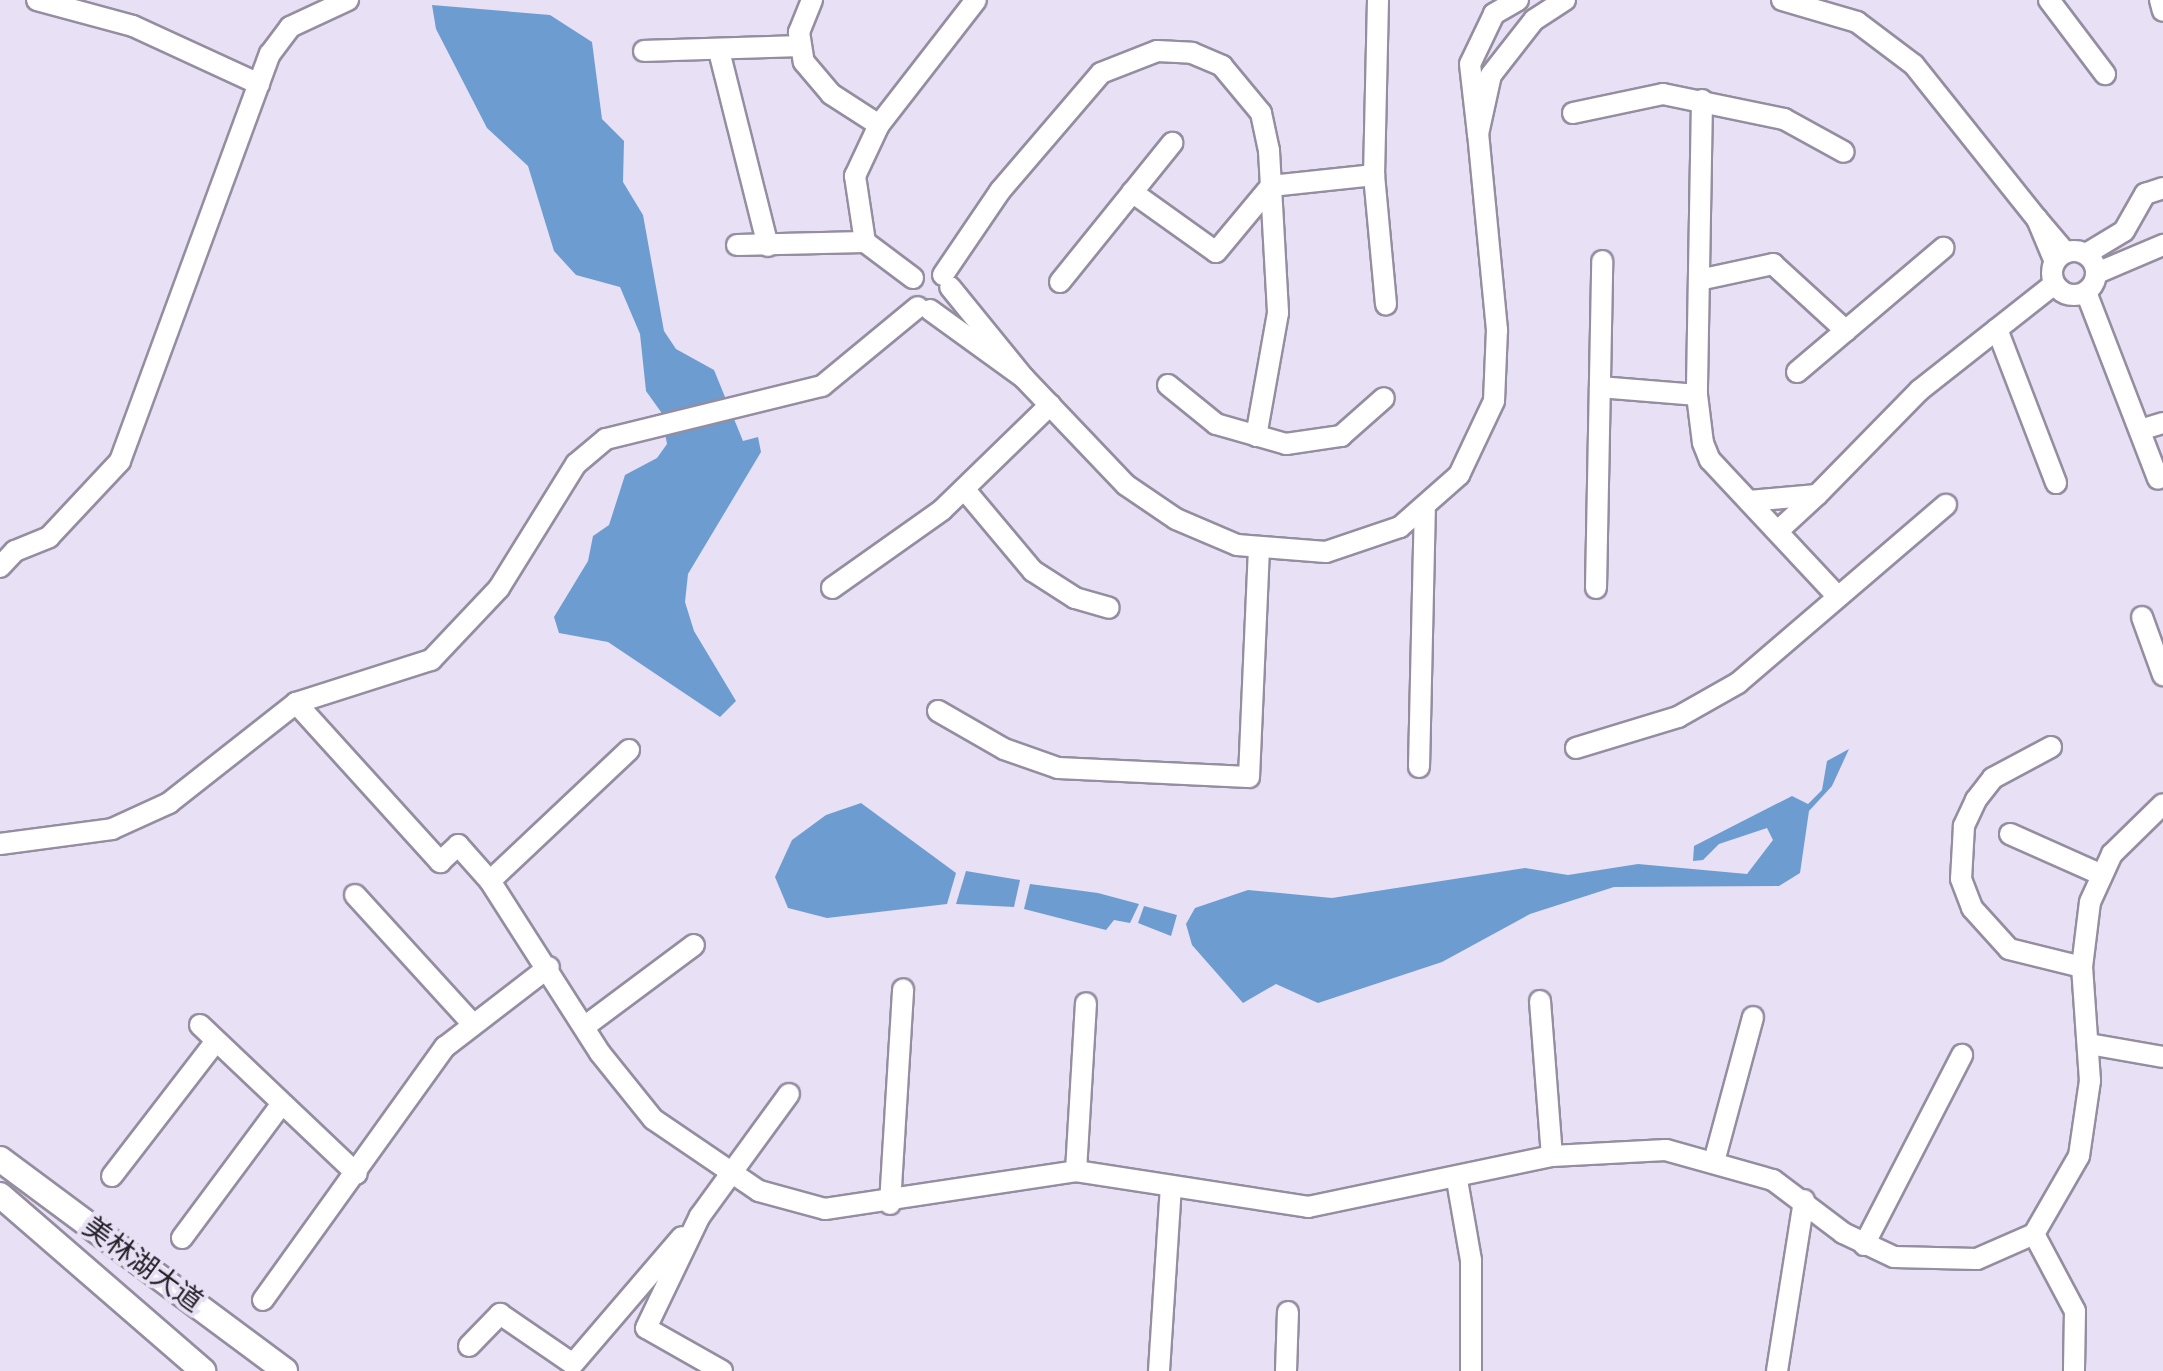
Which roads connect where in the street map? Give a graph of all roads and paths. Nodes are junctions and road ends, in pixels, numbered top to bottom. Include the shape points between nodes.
1 (37, 0) edge
2 (348, 0) edge
3 (812, 0) edge
4 (976, 0) edge
5 (1378, 0) edge
6 (1518, 0) edge
7 (1565, 0) edge
8 (1782, 0) edge
9 (1857, 0) edge
10 (2049, 0) edge
11 (2160, 0) edge
12 (2163, 11) edge
13 (1857, 22) junction
14 (799, 46) junction
15 (644, 51) dead end
16 (719, 51) junction
17 (2105, 74) dead end
18 (259, 84) junction
19 (1702, 100) junction
20 (1573, 113) dead end
21 (879, 125) junction
22 (1478, 134) junction
23 (1172, 143) dead end
24 (1844, 152) dead end
25 (1374, 175) junction
26 (1271, 186) junction
27 (2163, 188) edge
28 (1132, 192) junction
29 (2130, 216) junction
30 (865, 242) junction
31 (737, 245) dead end
32 (768, 246) junction
33 (1943, 248) dead end
34 (2154, 249) edge
35 (2086, 254) junction
36 (2060, 257) junction
37 (1602, 261) dead end
38 (2097, 273) junction
39 (913, 278) junction
40 (1699, 280) junction
41 (947, 281) junction
42 (1060, 282) dead end
43 (2054, 284) junction
44 (2086, 292) junction
45 (1386, 304) dead end
46 (924, 309) junction
47 (1997, 329) junction
48 (1846, 331) junction
49 (1797, 372) dead end
50 (1024, 378) junction
51 (1168, 385) dead end
52 (1600, 387) junction
53 (1697, 395) junction
54 (1384, 398) dead end
55 (1050, 405) junction
56 (2163, 423) edge
57 (2140, 430) junction
58 (1256, 436) junction
59 (2158, 479) dead end
60 (2056, 483) dead end
61 (965, 490) junction
62 (1817, 495) junction
63 (1749, 501) junction
64 (1946, 505) dead end
65 (1425, 511) junction
66 (1778, 531) junction
67 (1259, 550) junction
68 (0, 567) edge
69 (832, 588) dead end
70 (1596, 588) dead end
71 (1838, 597) junction
72 (1109, 608) dead end
73 (2142, 617) dead end
74 (2163, 675) edge
75 (296, 703) junction
76 (938, 711) dead end
77 (2051, 747) dead end
78 (1576, 748) dead end
79 (629, 750) dead end
80 (1419, 767) dead end
81 (2163, 804) edge
82 (2010, 834) dead end
83 (0, 844) edge
84 (2100, 874) junction
85 (490, 881) junction
86 (355, 895) dead end
87 (694, 945) dead end
88 (549, 967) junction
89 (2082, 967) junction
90 (903, 989) dead end
91 (1540, 1001) dead end
92 (1086, 1003) dead end
93 (1753, 1017) dead end
94 (472, 1023) junction
95 (200, 1025) dead end
96 (584, 1027) junction
97 (216, 1041) junction
98 (2089, 1044) junction
99 (1962, 1055) dead end
100 (2163, 1057) edge
101 (789, 1094) dead end
102 (280, 1106) junction
103 (1552, 1156) junction
104 (1715, 1158) junction
105 (0, 1159) edge
106 (1076, 1171) junction
107 (357, 1174) junction
108 (730, 1175) junction
109 (112, 1176) dead end
110 (1457, 1180) junction
111 (1171, 1186) junction
112 (0, 1195) edge
113 (1804, 1200) junction
114 (890, 1204) junction
115 (700, 1216) junction
116 (2034, 1234) junction
117 (182, 1238) dead end
118 (1864, 1245) junction
119 (263, 1300) dead end
120 (621, 1308) junction
121 (1288, 1312) dead end
122 (646, 1328) junction
123 (469, 1346) dead end
124 (203, 1371) edge
125 (285, 1371) edge
126 (722, 1371) edge
127 (1159, 1371) edge
128 (1286, 1371) edge
129 (1471, 1371) edge
130 (1777, 1371) edge
131 (2074, 1371) edge

1 - 18 street via 133,26
2 - 18 street via 290,27
3 - 14 street
4 - 21 street
5 - 25 street
6 - 22 street via 1494,14 1470,64
7 - 22 street via 1534,20 1491,75
8 - 13 street
9 - 13 street
10 - 17 street
11 - 12 street
13 - 36 street via 1914,65 1957,111
14 - 16 street
14 - 21 street via 813,77
15 - 16 street
16 - 32 street
18 - 68 street via 120,461 49,537 15,551
19 - 20 street via 1617,99
19 - 24 street via 1784,119
19 - 40 street
21 - 30 street via 855,176
22 - 65 street via 1497,330 1494,401 1459,475
23 - 28 street
25 - 26 street
25 - 45 street
26 - 28 street via 1216,252
26 - 41 street via 1261,113 1230,74 1192,53 1133,56 1070,104
26 - 58 street via 1278,327
27 - 29 street via 2145,194
28 - 42 street
29 - 34 street
29 - 35 street via 2104,248
30 - 32 street
30 - 39 street
31 - 32 street
33 - 48 street
34 - 38 street
35 - 36 street
35 - 38 street
36 - 43 street
37 - 52 street
38 - 44 street
39 - 41 street via 924,270
39 - 46 street via 909,290
40 - 48 street via 1773,264
40 - 53 street
41 - 46 street via 942,306
41 - 50 street
43 - 44 street via 2065,294
43 - 47 street
44 - 57 street
46 - 50 street
46 - 75 street via 822,386 633,427 576,464 499,588 431,660
47 - 60 street
47 - 62 street via 1920,390
48 - 49 street
50 - 55 street
51 - 58 street via 1216,424
52 - 53 street
52 - 70 street
53 - 63 street via 1710,460
54 - 58 street via 1341,436 1313,444
55 - 61 street
55 - 67 street via 1126,485 1176,519
56 - 57 street
57 - 59 street
61 - 69 street
61 - 72 street via 1033,571 1075,598
62 - 63 street
62 - 66 street
63 - 66 street
64 - 71 street
65 - 67 street via 1390,532 1326,552
65 - 80 street
66 - 71 street
67 - 76 street via 1249,777 1058,768 1004,749
71 - 78 street via 1713,699 1634,734
73 - 74 street
75 - 83 street via 169,803 112,829
75 - 85 street via 440,862 458,845
77 - 89 street via 1993,778 1976,800 1964,826 1961,879 1972,908 2009,949
79 - 85 street
81 - 84 street
82 - 84 street
84 - 89 street
85 - 88 street
86 - 94 street
87 - 96 street
88 - 94 street
88 - 96 street
89 - 98 street
90 - 114 street
91 - 103 street
92 - 106 street
93 - 104 street
94 - 107 street via 421,1077
95 - 97 street
96 - 108 street via 653,1119
97 - 102 street
97 - 109 street
98 - 100 street
98 - 116 street via 2079,1156 2051,1216
99 - 118 street
101 - 108 street
102 - 107 street
102 - 117 street
103 - 104 street via 1636,1149
103 - 110 street
104 - 113 street
105 - 125 main road, 美林湖大道
106 - 111 street
106 - 114 street
107 - 119 street
108 - 114 street via 792,1204
108 - 115 street
110 - 111 street via 1308,1207
110 - 129 street via 1471,1260
111 - 127 street
112 - 124 main road, 美林湖大道
113 - 118 street
113 - 130 street
115 - 120 street
115 - 122 street
116 - 118 street via 2006,1250 1949,1262 1894,1257
116 - 131 street via 2075,1311
120 - 122 street
120 - 123 street via 573,1364 500,1314
121 - 128 street
122 - 126 street

